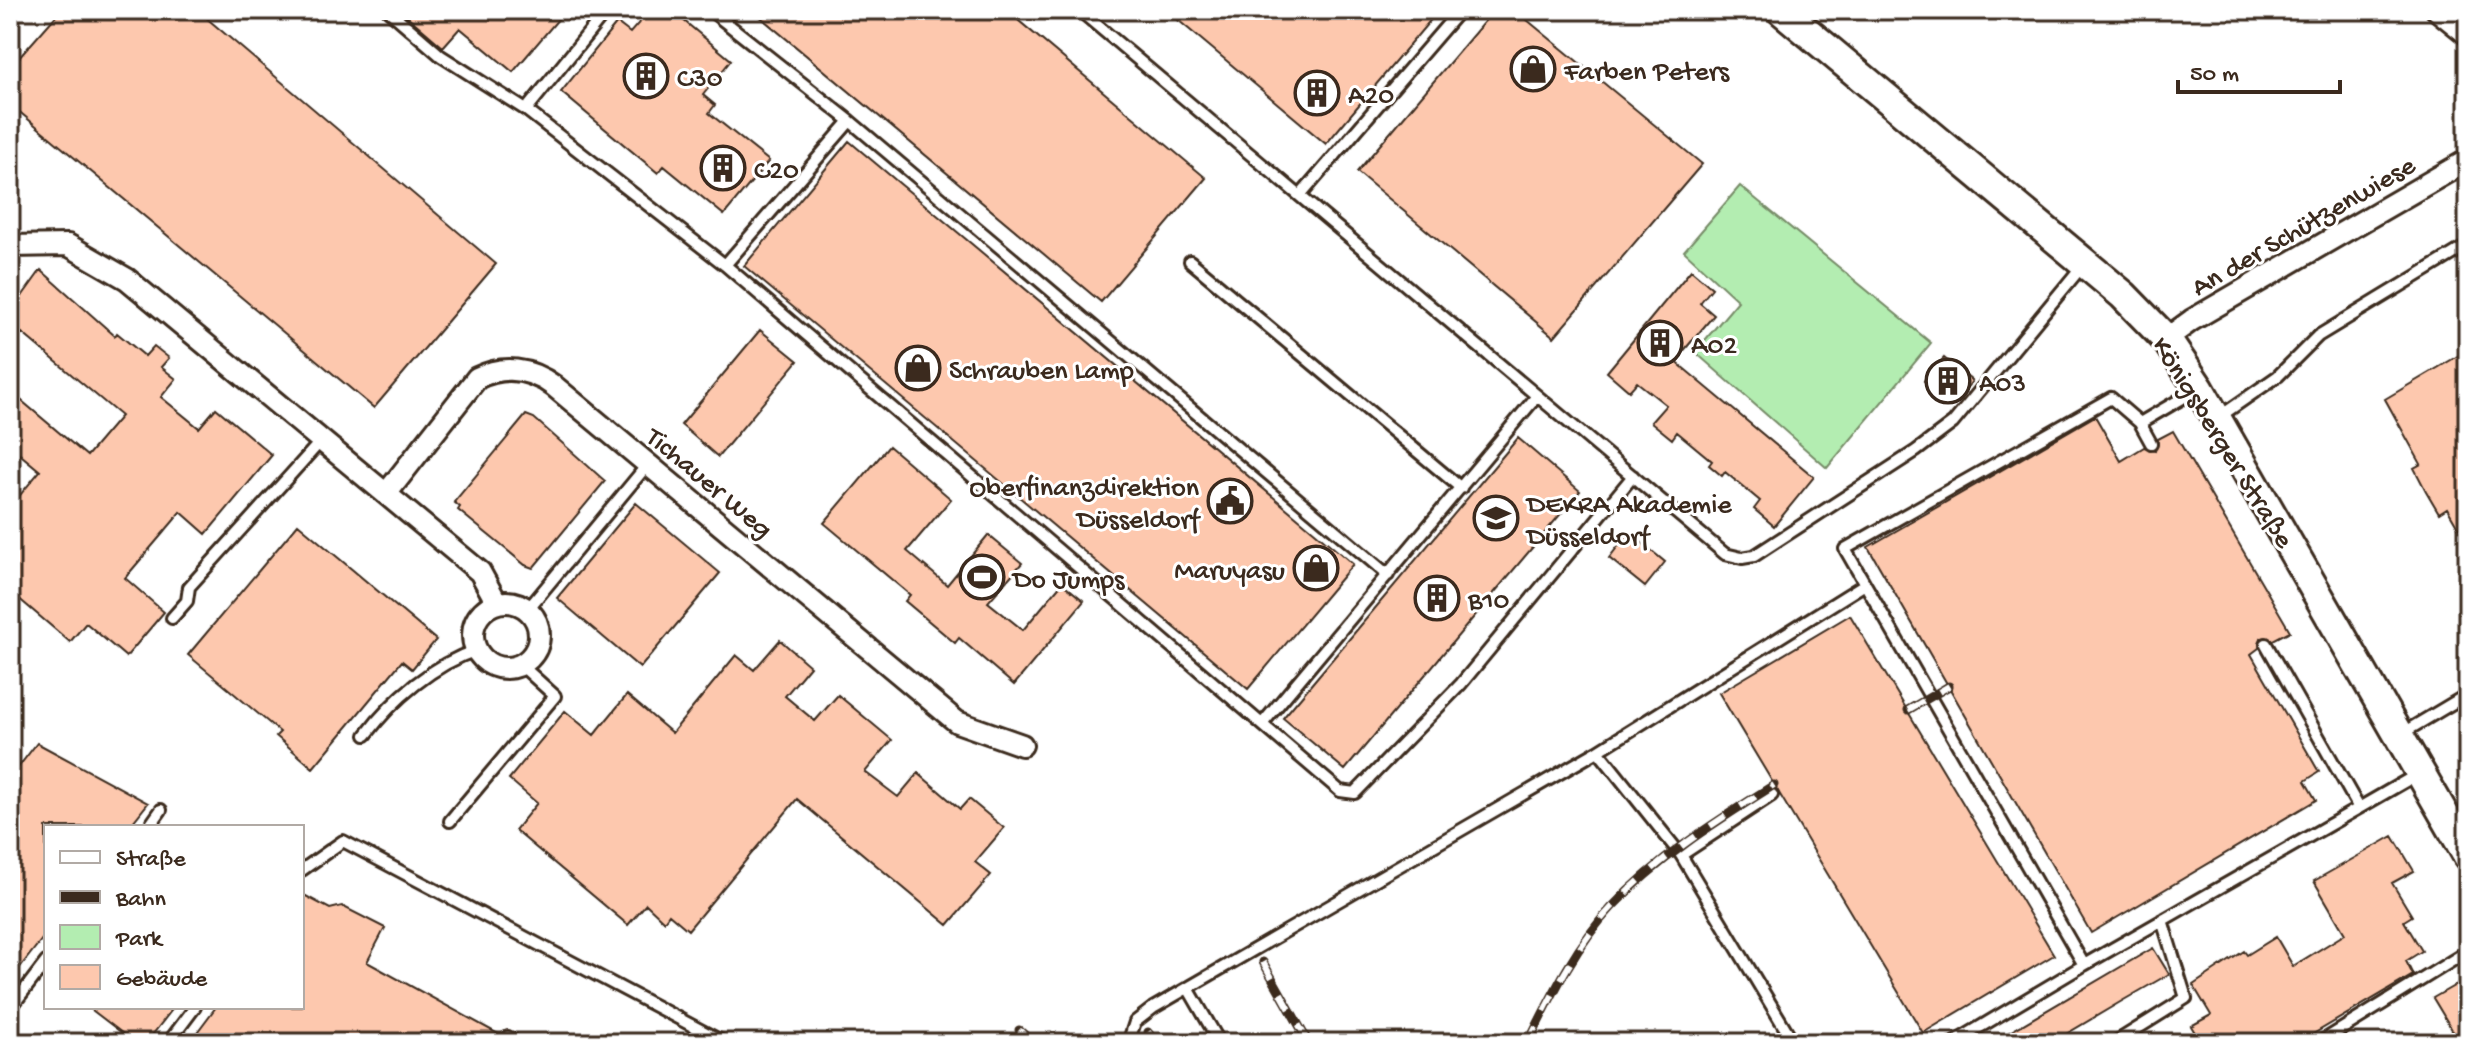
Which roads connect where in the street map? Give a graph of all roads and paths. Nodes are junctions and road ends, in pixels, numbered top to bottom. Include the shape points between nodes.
1 (388, 10) edge
2 (607, 10) edge
3 (710, 10) edge
4 (1079, 10) edge
5 (1460, 10) edge
6 (1781, 10) edge
7 (2437, 10) edge
8 (2468, 35) edge
9 (526, 110) junction
10 (850, 121) junction
11 (2468, 160) edge
12 (1300, 196) junction
13 (2468, 245) edge
14 (10, 246) edge
15 (1190, 261) dead end
16 (2085, 263) junction
17 (725, 265) junction
18 (2166, 339) junction
19 (2199, 388) junction
20 (1537, 396) junction
21 (2217, 418) junction
22 (2140, 423) junction
23 (321, 441) junction
24 (2151, 443) dead end
25 (648, 464) junction
26 (1633, 476) junction
27 (1461, 488) junction
28 (386, 494) junction
29 (1388, 575) junction
30 (1865, 584) junction
31 (497, 603) junction
32 (528, 609) junction
33 (172, 618) dead end
34 (2266, 644) dead end
35 (477, 650) junction
36 (521, 665) junction
37 (2468, 694) edge
38 (1263, 723) junction
39 (366, 735) dead end
40 (2398, 735) junction
41 (1022, 745) dead end
42 (1598, 751) junction
43 (2420, 773) junction
44 (1772, 795) dead end
45 (2359, 808) junction
46 (161, 810) dead end
47 (450, 821) dead end
48 (150, 825) edge
49 (1681, 855) junction
50 (2468, 856) edge
51 (304, 869) edge
52 (2162, 920) junction
53 (2468, 951) edge
54 (44, 965) edge
55 (2084, 965) junction
56 (1188, 988) junction
57 (10, 1009) edge
58 (194, 1009) edge
59 (168, 1043) edge
60 (504, 1043) edge
61 (518, 1043) edge
62 (725, 1043) edge
63 (1128, 1043) edge
64 (1220, 1043) edge
65 (1794, 1043) edge
66 (1953, 1043) edge
67 (2114, 1043) edge
68 (2319, 1043) edge

1 - 9 lane via 441,56
2 - 9 lane
3 - 10 lane
4 - 12 lane
5 - 12 lane
6 - 16 main road, Königsberger Straße
7 - 8 street
9 - 17 lane
10 - 17 lane
10 - 29 lane
11 - 18 street, An der Schützenwiese
12 - 20 lane
13 - 21 lane via 2318,336 2278,376
14 - 23 street via 68,245 83,251 127,279
15 - 27 lane
16 - 18 main road, Königsberger Straße
16 - 26 lane via 1953,423 1754,556 1725,554
17 - 38 lane
18 - 19 main road, Königsberger Straße
19 - 21 main road, Königsberger Straße
19 - 22 lane
20 - 26 lane
20 - 27 lane
21 - 40 main road, Königsberger Straße
22 - 24 lane
22 - 30 lane via 2111,398 1845,549
23 - 28 street
23 - 33 lane via 189,587 187,601
25 - 28 street, Tichauer Weg via 543,378 526,370 491,371 477,378
25 - 32 lane
25 - 41 street, Tichauer Weg via 957,722
26 - 38 lane via 1470,675 1355,793 1340,791
27 - 29 lane
28 - 31 street via 480,572
29 - 38 lane
30 - 42 lane
30 - 55 lane
31 - 32 street
31 - 35 street via 476,622
32 - 36 street via 539,628 539,643
34 - 45 lane
35 - 36 street via 499,668
35 - 39 lane via 453,658 384,710
36 - 47 lane via 555,696
37 - 40 lane
40 - 43 main road, Königsberger Straße
42 - 49 lane
42 - 56 lane
43 - 45 lane
43 - 50 main road, Königsberger Straße
44 - 49 lane
45 - 52 lane
46 - 48 lane
49 - 65 lane
51 - 62 lane via 343,841
52 - 55 lane
52 - 67 lane via 2186,998
53 - 68 lane
54 - 57 lane
55 - 66 lane
56 - 63 lane via 1143,1014
56 - 64 lane
58 - 59 lane
60 - 61 lane via 508,1037

